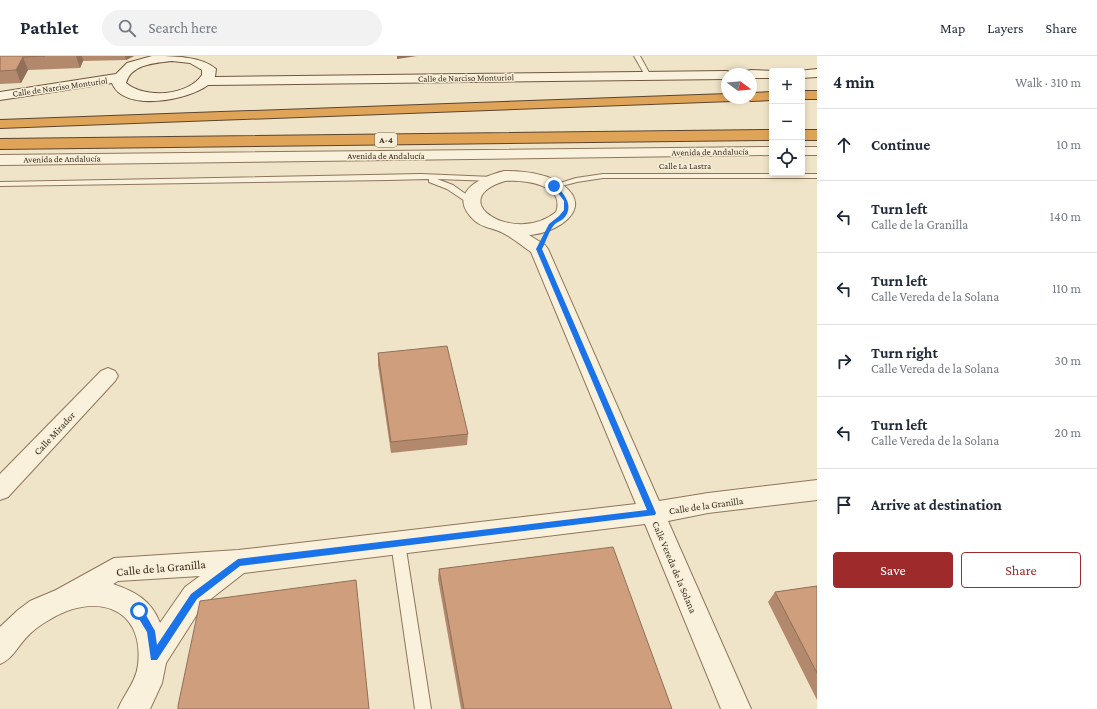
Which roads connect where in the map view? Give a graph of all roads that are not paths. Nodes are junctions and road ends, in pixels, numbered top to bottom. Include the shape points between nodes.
1 (637, 56) edge
2 (187, 57) edge
3 (757, 74) edge
4 (769, 74) edge
5 (805, 74) edge
6 (817, 74) edge
7 (721, 75) edge
8 (648, 76) junction
9 (119, 78) junction
10 (206, 81) junction
11 (805, 95) edge
12 (817, 95) edge
13 (0, 96) edge
14 (769, 96) edge
15 (757, 97) edge
16 (721, 98) edge
17 (769, 121) edge
18 (0, 124) edge
19 (0, 130) edge
20 (769, 135) edge
21 (805, 135) edge
22 (817, 135) edge
23 (0, 144) edge
24 (769, 151) edge
25 (805, 151) edge
26 (817, 151) edge
27 (0, 160) edge
28 (420, 176) junction
29 (817, 176) edge
30 (493, 179) junction
31 (0, 184) edge
32 (554, 186) junction
33 (471, 202) junction
34 (552, 224) junction
35 (507, 228) junction
36 (539, 249) junction
37 (108, 376) dead end
38 (0, 490) edge
39 (817, 490) edge
40 (652, 513) junction
41 (398, 543) junction
42 (238, 562) junction
43 (66, 598) junction
44 (0, 650) edge
45 (148, 683) edge
46 (132, 709) edge
47 (423, 709) edge
48 (736, 709) edge

1 - 8 lane
2 - 9 street via 145,62 129,69
2 - 10 street via 208,69
3 - 4 street
5 - 6 street
7 - 8 street, Calle de Narciso Monturiol
8 - 10 street, Calle de Narciso Monturiol
9 - 10 street via 123,90 151,97 173,96 187,92
9 - 13 street, Calle de Narciso Monturiol
11 - 12 highway
14 - 15 highway
16 - 18 highway
17 - 19 highway, A-4
20 - 23 highway, A-4
21 - 22 highway
24 - 27 street, Avenida de Andalucía
25 - 26 street
28 - 30 lane, Avenida de Andalucía
28 - 31 lane, Avenida de Andalucía
28 - 33 lane, Avenida de Andalucía via 450,186
29 - 32 lane, Calle La Lastra via 603,176
30 - 32 street via 517,176
30 - 33 street via 476,188
32 - 34 street via 566,201 566,210
33 - 35 street via 482,218
34 - 35 street via 531,229
34 - 36 street
35 - 36 street
36 - 40 street, Calle Vereda de la Solana
37 - 38 street, Calle Mirador
39 - 40 street, Calle de la Granilla via 708,503
40 - 41 street, Calle de la Granilla
40 - 48 street, Calle Vereda de la Solana
41 - 42 street, Calle de la Granilla
41 - 47 lane
42 - 43 street, Calle de la Granilla via 114,570
42 - 45 street, Calle de la Granilla via 194,596
43 - 44 street via 43,608 21,624
43 - 45 street via 94,594 119,598 139,611 151,631
45 - 46 street, Calle de la Granilla

